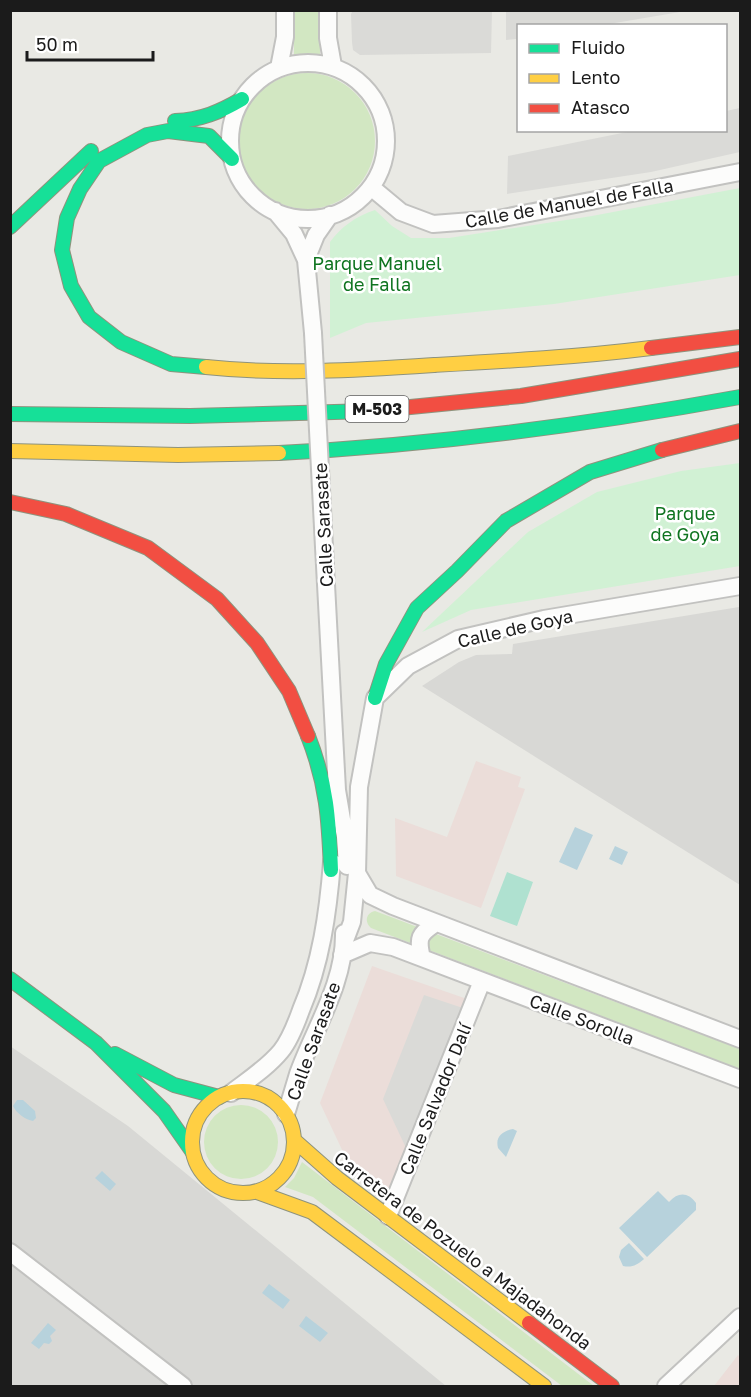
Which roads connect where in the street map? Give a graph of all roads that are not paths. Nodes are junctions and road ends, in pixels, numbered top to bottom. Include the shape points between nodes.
1 (285, 10) edge
2 (328, 10) edge
3 (333, 66) junction
4 (279, 68) junction
5 (242, 99) junction
6 (232, 159) junction
7 (741, 172) edge
8 (371, 187) junction
9 (275, 212) junction
10 (330, 215) junction
11 (10, 227) edge
12 (306, 260) junction
13 (741, 336) edge
14 (741, 359) edge
15 (741, 397) edge
16 (10, 414) edge
17 (741, 431) edge
18 (10, 451) edge
19 (10, 502) edge
20 (741, 586) edge
21 (375, 698) junction
22 (337, 790) junction
23 (331, 870) junction
24 (357, 873) junction
25 (436, 923) junction
26 (343, 949) junction
27 (422, 958) junction
28 (10, 980) edge
29 (482, 981) junction
30 (741, 1039) edge
31 (96, 1043) junction
32 (741, 1079) edge
33 (225, 1095) junction
34 (286, 1114) junction
35 (294, 1140) junction
36 (192, 1151) junction
37 (257, 1192) junction
38 (388, 1216) junction
39 (10, 1252) edge
40 (741, 1317) edge
41 (183, 1386) edge
42 (544, 1386) edge
43 (612, 1386) edge
44 (666, 1386) edge

1 - 4 street
2 - 3 street
3 - 4 street via 306,62
3 - 8 street via 355,78 373,96 384,118 386,144 382,166
4 - 5 street via 258,81
5 - 6 street via 231,128
5 - 11 main road via 217,115 143,126 93,150
6 - 9 street via 248,190
6 - 13 main road via 209,136 168,131 147,135 99,161 80,189 67,218 62,250 71,286 89,317 121,342 171,364 233,370 355,369 584,356
7 - 8 street, Calle de Manuel de Falla via 498,219 433,225 401,212
8 - 10 street via 346,209
9 - 10 street via 312,219
9 - 12 street, Calle Sarasate via 294,234
10 - 12 street, Calle Sarasate
12 - 22 street, Calle Sarasate, bridge
14 - 16 main road, M-503 via 632,380 488,400 352,411 141,417
15 - 18 main road, M-503 via 490,436 359,448 134,455
17 - 21 main road via 590,472 506,521 417,608 386,664
19 - 23 main road via 66,514 148,548 217,599 257,643 289,690 318,761 329,811
20 - 21 street, Calle de Goya via 543,619 458,639 408,666
21 - 24 street via 359,787
22 - 23 street, Calle Sarasate
22 - 26 street, Calle Sarasate via 346,855
23 - 33 street, Calle Sarasate via 318,964 293,1030 266,1066
24 - 25 street, Calle Sorolla via 370,895
24 - 26 street via 352,922
25 - 27 street via 423,932 418,944
25 - 30 street, Calle Sorolla
26 - 27 street, Calle Sorolla via 370,943
26 - 34 street, Calle Sarasate via 333,992 298,1074
27 - 29 street, Calle Sorolla
28 - 31 main road
29 - 32 street, Calle Sorolla
29 - 38 street, Calle Salvador Dalí
31 - 33 main road via 174,1085
31 - 36 main road via 164,1112
33 - 34 main road via 247,1091 262,1095
33 - 36 main road via 206,1107 197,1120
34 - 35 main road
35 - 37 main road via 285,1173
35 - 38 main road, Carretera de Pozuelo a Majadahonda
36 - 37 main road via 196,1164 215,1186 228,1192
37 - 42 main road via 312,1212
38 - 43 main road, Carretera de Pozuelo a Majadahonda
39 - 41 street
40 - 44 street

